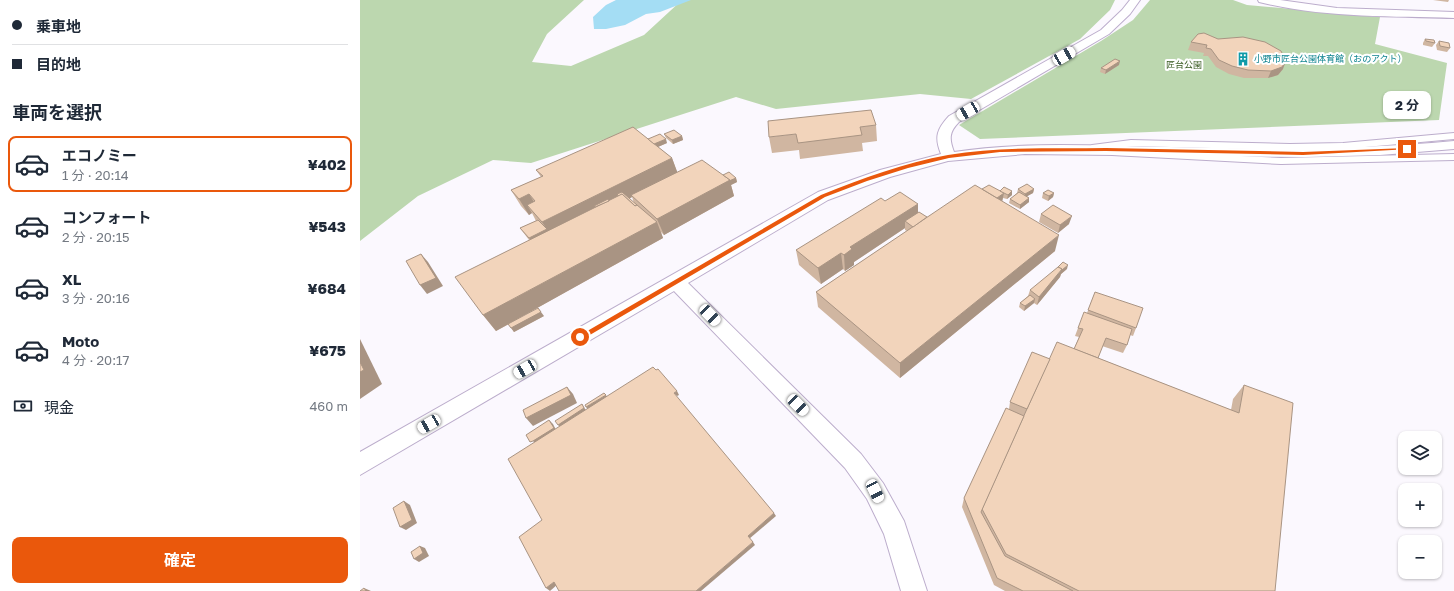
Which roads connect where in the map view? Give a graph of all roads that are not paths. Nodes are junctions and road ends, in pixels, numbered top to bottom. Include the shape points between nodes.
1 (1135, 0) edge
2 (1263, 0) edge
3 (1454, 15) edge
4 (1453, 146) edge
5 (949, 157) junction
6 (676, 282) junction
7 (360, 464) edge
8 (914, 591) edge

1 - 5 street via 1105,32 954,119 943,130 942,142
2 - 3 street via 1337,11
4 - 5 street via 1303,154 1000,151
5 - 6 street via 906,166 823,196
6 - 7 street
6 - 8 street via 853,461 875,491 895,530

